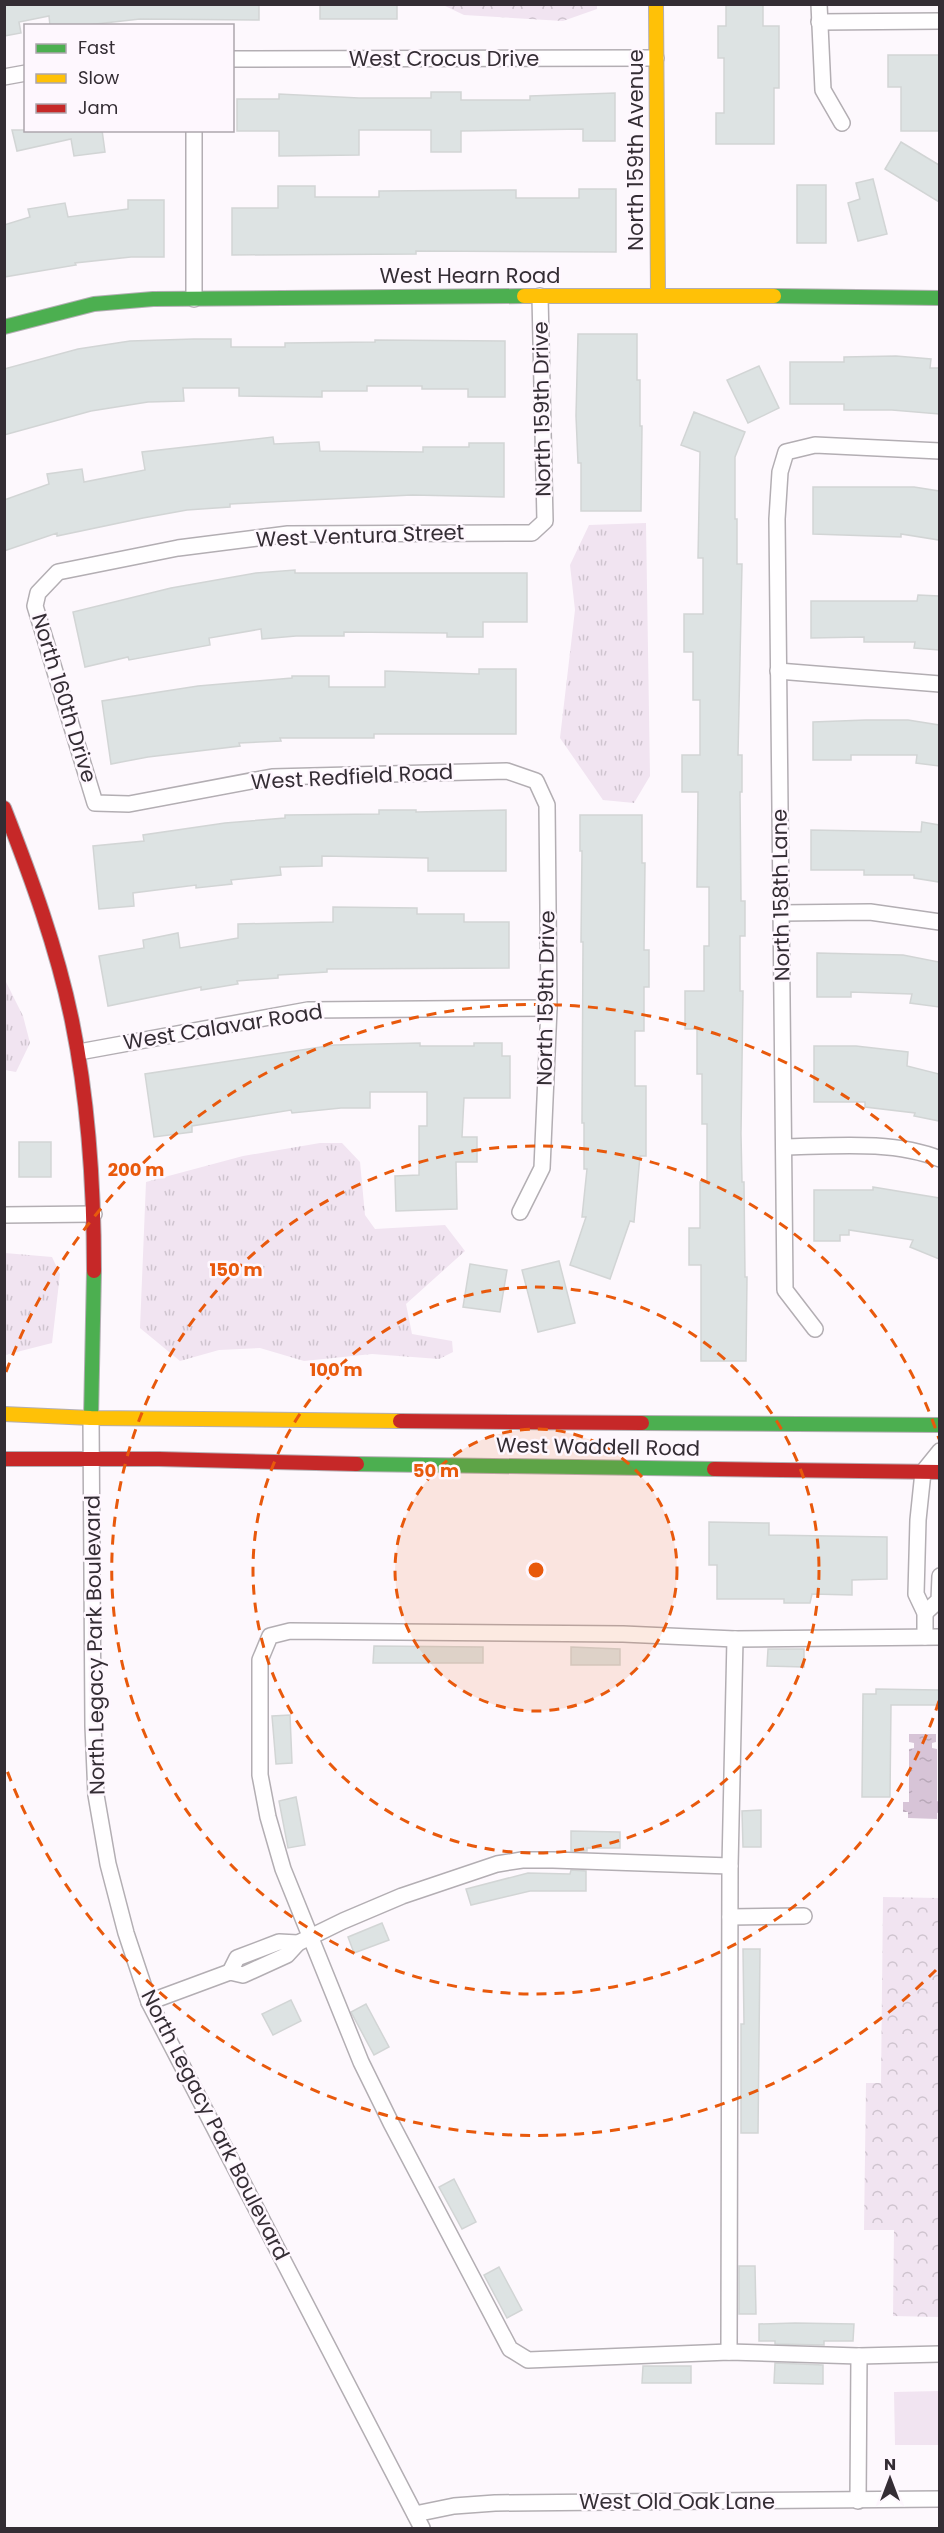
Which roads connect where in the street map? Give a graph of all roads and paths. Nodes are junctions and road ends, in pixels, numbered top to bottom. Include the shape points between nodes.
1 (656, 4) edge
2 (819, 4) edge
3 (939, 21) edge
4 (819, 22) junction
5 (656, 58) junction
6 (234, 59) edge
7 (24, 73) edge
8 (4, 77) edge
9 (842, 123) dead end
10 (194, 132) edge
11 (657, 295) junction
12 (540, 296) junction
13 (194, 298) junction
14 (939, 298) edge
15 (4, 327) edge
16 (939, 451) edge
17 (545, 521) joint
18 (38, 593) joint
19 (778, 671) junction
20 (939, 684) edge
21 (536, 781) joint
22 (95, 802) joint
23 (4, 808) edge
24 (781, 913) junction
25 (939, 922) edge
26 (549, 1008) junction
27 (79, 1052) junction
28 (784, 1147) junction
29 (939, 1159) edge
30 (520, 1212) dead end
31 (94, 1214) junction
32 (4, 1215) edge
33 (815, 1329) dead end
34 (4, 1414) edge
35 (92, 1418) junction
36 (939, 1425) edge
37 (939, 1451) edge
38 (4, 1459) edge
39 (92, 1460) junction
40 (923, 1472) junction
41 (939, 1472) edge
42 (939, 1576) edge
43 (925, 1613) junction
44 (932, 1637) edge
45 (735, 1639) junction
46 (730, 1866) junction
47 (804, 1916) dead end
48 (730, 1917) junction
49 (305, 1940) junction
50 (262, 1948) junction
51 (269, 1964) junction
52 (230, 1972) junction
53 (149, 2002) junction
54 (729, 2352) junction
55 (939, 2354) edge
56 (859, 2356) junction
57 (939, 2499) edge
58 (858, 2500) junction
59 (415, 2514) junction
60 (422, 2529) edge

1 - 5 main road, North 159th Avenue
2 - 4 street
3 - 4 street
4 - 9 street via 823,90
5 - 6 street, West Crocus Drive
5 - 11 main road, North 159th Avenue
7 - 8 street
10 - 13 street
11 - 12 main road, West Hearn Road
11 - 14 main road, West Hearn Road
12 - 13 main road, West Hearn Road
12 - 17 street, North 159th Drive
13 - 15 main road, West Hearn Road via 94,304
16 - 19 street, North 158th Lane via 815,445 786,452 780,472 777,519
17 - 18 street, West Ventura Street via 532,533 288,534 178,548 58,572
18 - 22 street, North 160th Drive via 35,606
19 - 20 street
19 - 24 street, North 158th Lane
21 - 22 street, West Redfield Road via 507,771 272,777 129,804
21 - 26 street, North 159th Drive via 547,805
23 - 27 main road, North Legacy Park Boulevard via 47,922
24 - 25 street via 870,912
24 - 28 street, North 158th Lane
26 - 27 street, West Calavar Road via 308,1010
26 - 30 street, North 159th Drive via 542,1168
27 - 31 main road, North Legacy Park Boulevard
28 - 29 street via 857,1145 924,1153
28 - 33 street, North 158th Lane via 785,1290
31 - 32 street
31 - 35 main road, North Legacy Park Boulevard
34 - 35 main road, West Waddell Road
35 - 36 main road, West Waddell Road
35 - 39 street, North Legacy Park Boulevard
37 - 40 street
38 - 39 main road, West Waddell Road
39 - 40 main road, West Waddell Road
39 - 53 street, North Legacy Park Boulevard via 96,1795 108,1864
40 - 41 main road, West Waddell Road
40 - 43 street via 916,1594
42 - 43 street via 939,1600
43 - 44 street
44 - 45 street
45 - 46 street
45 - 49 street via 384,1631 290,1631 270,1636 260,1660 260,1775 268,1816
46 - 48 street
46 - 49 street via 553,1860 497,1864 402,1896
47 - 48 street
48 - 54 street
49 - 50 street
49 - 51 street via 288,1955
49 - 54 street via 391,2123 510,2349 528,2360
50 - 51 street
50 - 52 street via 237,1958
51 - 52 street via 243,1975
52 - 53 street
53 - 59 street, North Legacy Park Boulevard
54 - 56 street
55 - 56 street
56 - 58 street
57 - 58 street, West Old Oak Lane
58 - 59 street, West Old Oak Lane via 495,2503
59 - 60 street, North Legacy Park Boulevard

